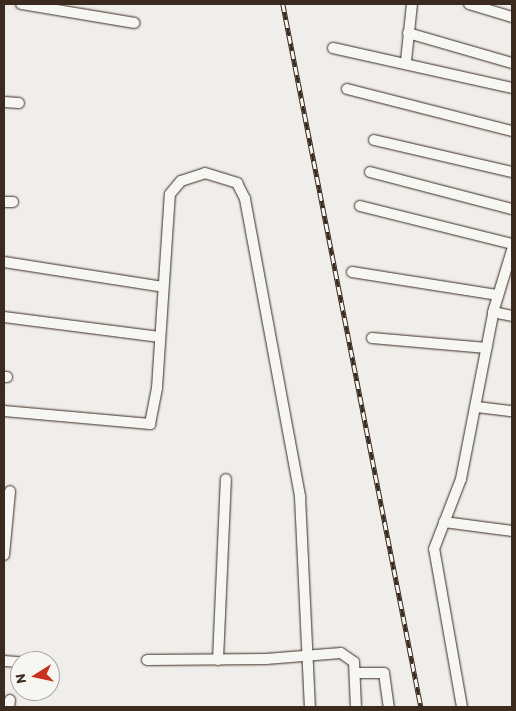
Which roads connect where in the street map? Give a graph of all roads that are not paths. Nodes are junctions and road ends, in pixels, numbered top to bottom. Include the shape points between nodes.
1 (21, 4) edge
2 (412, 4) edge
3 (469, 4) edge
4 (512, 17) edge
5 (134, 23) dead end
6 (408, 33) junction
7 (333, 48) dead end
8 (406, 61) junction
9 (512, 63) edge
10 (512, 88) edge
11 (347, 89) dead end
12 (4, 102) edge
13 (19, 104) dead end
14 (512, 131) edge
15 (374, 140) dead end
16 (370, 172) dead end
17 (512, 172) edge
18 (360, 206) dead end
19 (512, 209) edge
20 (512, 244) edge
21 (512, 250) edge
22 (4, 262) edge
23 (509, 270) edge
24 (352, 272) dead end
25 (163, 286) junction
26 (498, 295) junction
27 (493, 312) junction
28 (512, 316) edge
29 (4, 317) edge
30 (160, 337) junction
31 (372, 338) dead end
32 (487, 348) junction
33 (477, 407) junction
34 (4, 411) edge
35 (512, 411) edge
36 (226, 479) dead end
37 (10, 491) dead end
38 (444, 522) junction
39 (512, 531) edge
40 (4, 555) edge
41 (307, 656) junction
42 (147, 660) dead end
43 (218, 660) junction
44 (356, 673) junction
45 (310, 707) edge
46 (356, 707) edge
47 (389, 707) edge
48 (462, 707) edge

1 - 5 street
2 - 6 street
3 - 4 street
6 - 8 street
6 - 9 street
7 - 8 street
8 - 10 street
11 - 14 street
12 - 13 street
15 - 17 street
16 - 19 street
18 - 20 street
21 - 23 street
22 - 25 street
23 - 26 street
24 - 26 street
25 - 30 street
25 - 41 street via 174,187 205,173 237,183 245,199 300,497
26 - 27 street
27 - 28 street
27 - 32 street
29 - 30 street
30 - 34 street via 157,388 150,424
31 - 32 street
32 - 33 street
33 - 35 street
33 - 38 street via 461,479
36 - 43 street
37 - 40 street
38 - 39 street
38 - 48 street via 434,549 434,567
41 - 43 street
41 - 44 street via 348,655
41 - 45 street
42 - 43 street
44 - 46 street
44 - 47 street via 384,673

